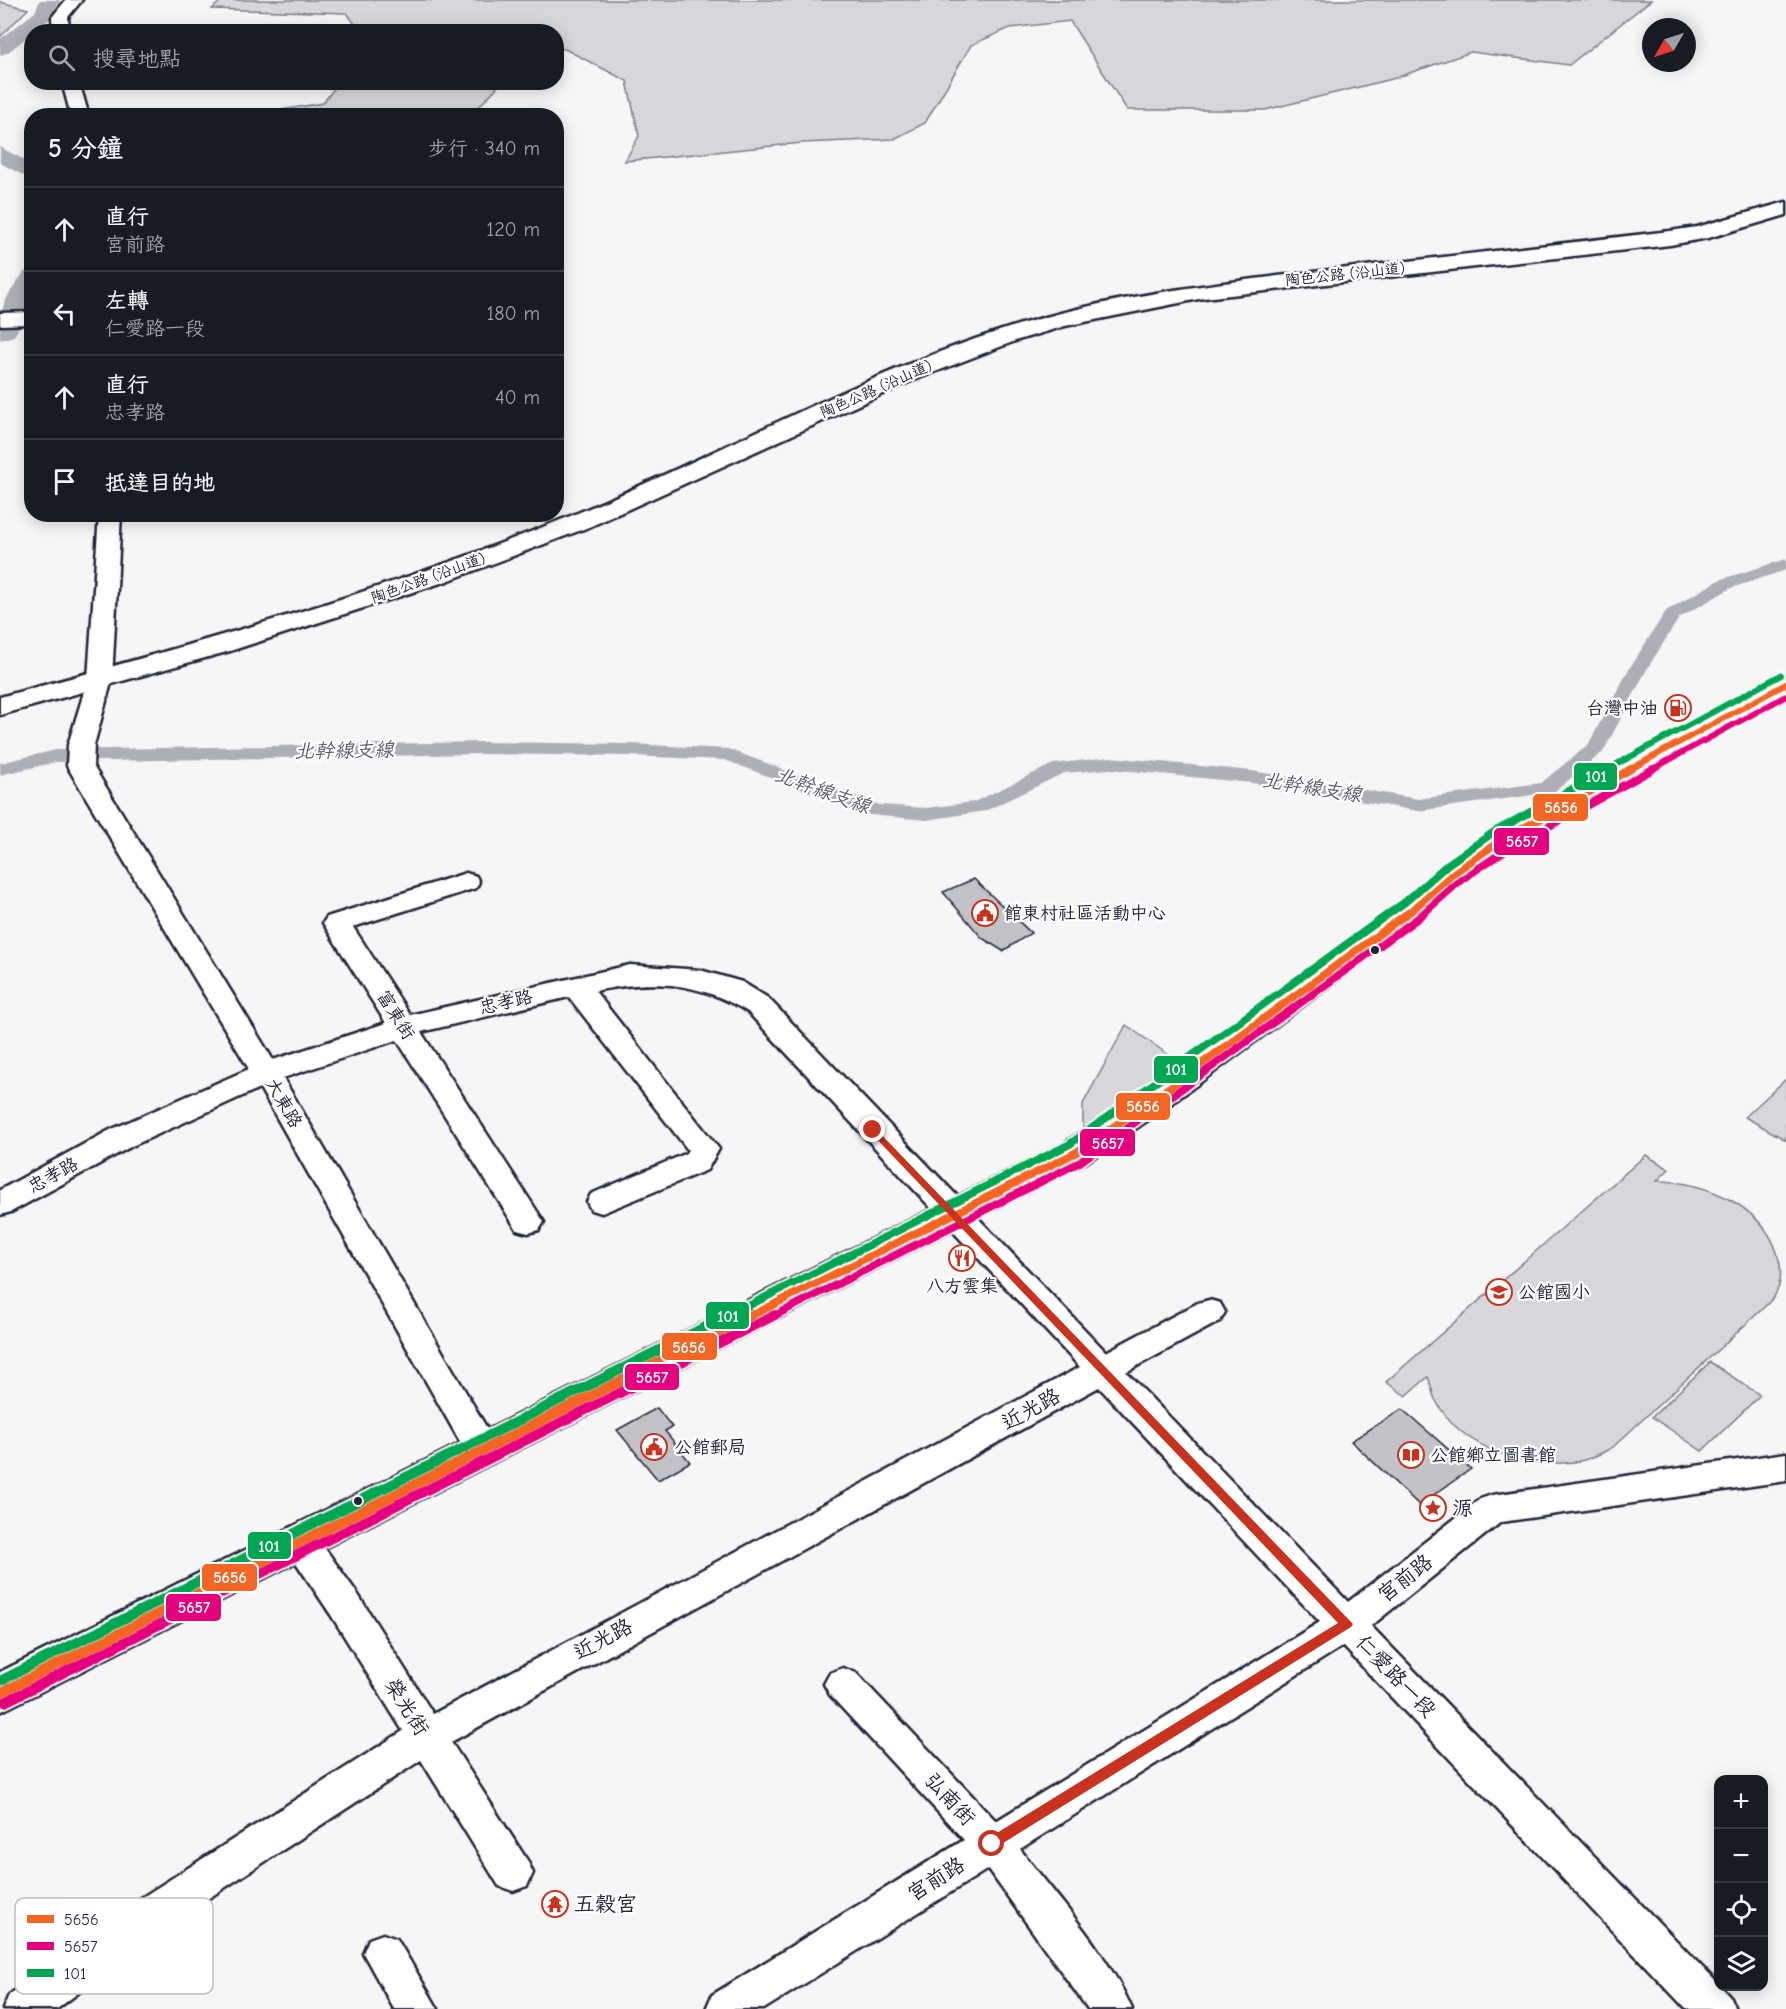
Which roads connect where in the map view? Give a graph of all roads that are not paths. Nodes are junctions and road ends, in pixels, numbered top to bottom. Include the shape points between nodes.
1 (74, 0) edge
2 (60, 24) edge
3 (72, 90) edge
4 (78, 108) edge
5 (1786, 208) edge
6 (24, 318) edge
7 (0, 319) edge
8 (110, 522) edge
9 (100, 679) junction
10 (1786, 684) edge
11 (0, 706) edge
12 (466, 882) dead end
13 (574, 986) junction
14 (404, 1028) junction
15 (266, 1073) junction
16 (602, 1202) dead end
17 (0, 1204) edge
18 (953, 1214) junction
19 (528, 1222) dead end
20 (1209, 1311) dead end
21 (1103, 1370) junction
22 (483, 1451) junction
23 (1786, 1467) edge
24 (301, 1542) junction
25 (1347, 1624) junction
26 (843, 1684) dead end
27 (0, 1693) edge
28 (425, 1737) junction
29 (992, 1844) junction
30 (513, 1873) dead end
31 (175, 1898) edge
32 (383, 1953) dead end
33 (44, 1994) edge
34 (24, 2009) edge
35 (417, 2009) edge
36 (727, 2009) edge
37 (1111, 2009) edge
38 (1714, 2009) edge

1 - 2 street via 60,17
3 - 4 street
5 - 9 main road, 陶色公路 (沿山道) via 1700,233 1204,291 1055,321 927,366 580,521 443,574 329,613
6 - 7 street
8 - 9 street
9 - 11 main road, 陶色公路 (沿山道)
9 - 15 street, 大東路 via 81,750 108,814
10 - 18 main road via 1500,841 1455,872 1393,924 1101,1136
12 - 14 street, 富東街 via 337,923
13 - 14 street, 忠孝路
13 - 16 street via 704,1149 696,1162
13 - 18 street, 忠孝路 via 630,974 664,974 732,989 758,1005
14 - 15 street, 忠孝路
14 - 19 street, 富東街
15 - 17 street, 忠孝路 via 121,1138
15 - 22 street, 大東路
18 - 21 street, 仁愛路一段
18 - 22 main road
20 - 21 street, 近光路
21 - 25 street, 仁愛路一段
21 - 28 street, 近光路
22 - 24 main road
23 - 25 street, 宮前路 via 1492,1509
24 - 27 main road
24 - 28 street, 榮光街 via 344,1604
25 - 29 street, 宮前路
25 - 38 street, 仁愛路一段
26 - 29 street, 弘南街
28 - 30 street, 榮光街
28 - 31 street, 近光路
29 - 36 street, 宮前路
29 - 37 street, 弘南街
32 - 35 street
33 - 34 street, 近光路

